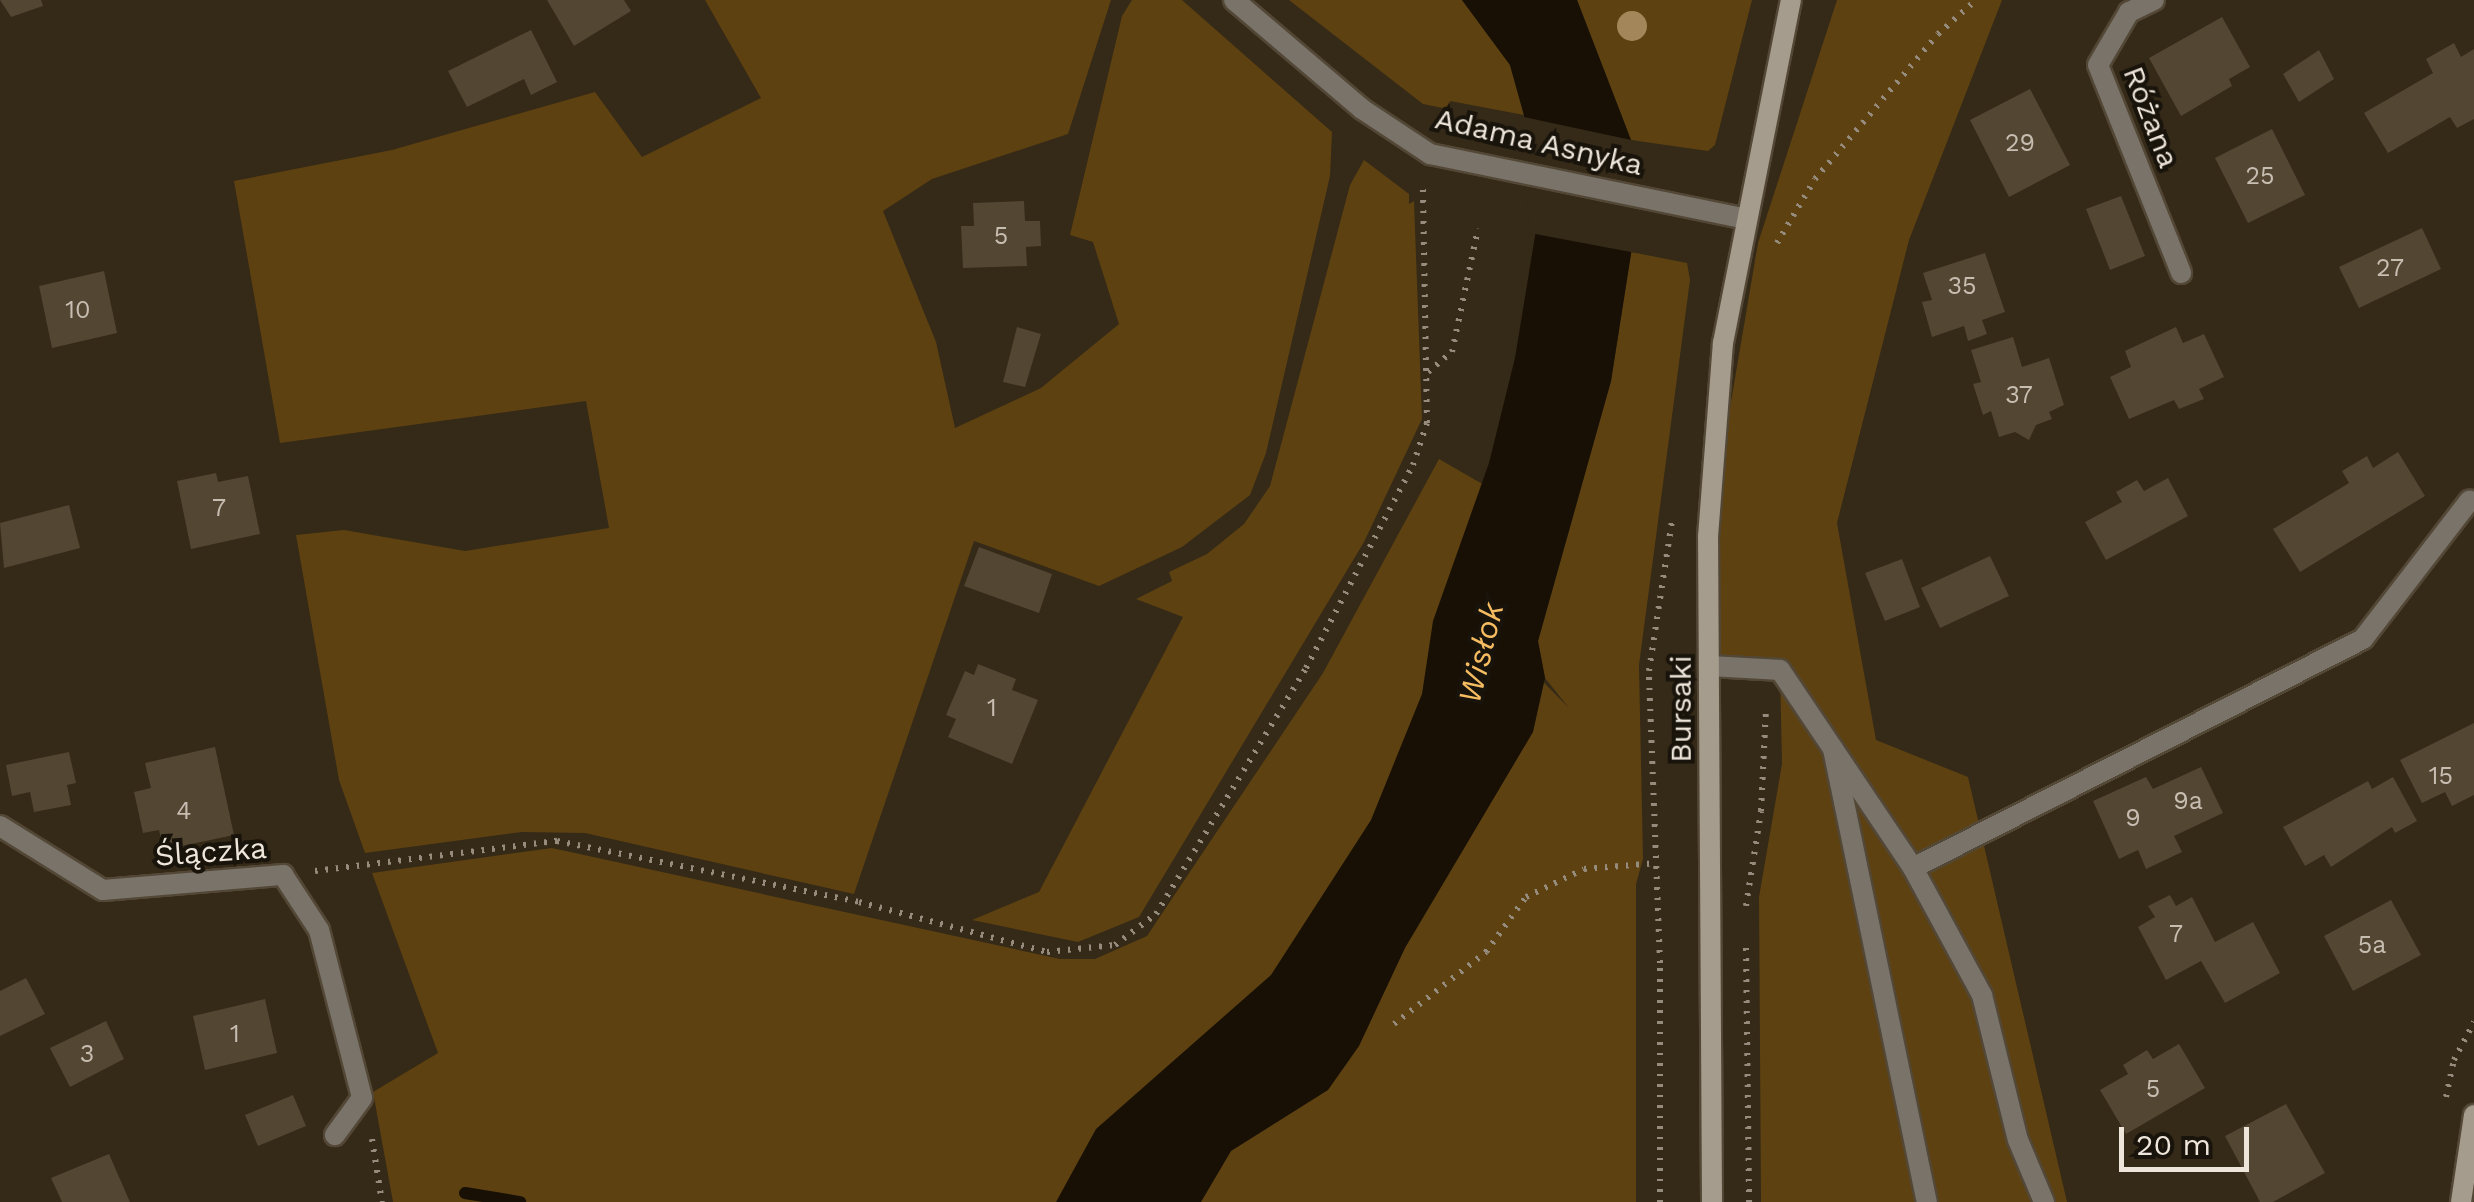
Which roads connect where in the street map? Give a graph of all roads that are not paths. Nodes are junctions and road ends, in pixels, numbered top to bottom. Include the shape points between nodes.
1 (1234, 0) edge
2 (1791, 0) edge
3 (2154, 0) edge
4 (1743, 218) junction
5 (2180, 273) dead end
6 (2470, 500) dead end
7 (1711, 666) junction
8 (1832, 747) junction
9 (0, 826) edge
10 (1913, 868) junction
11 (2474, 1115) edge
12 (336, 1135) dead end
13 (1712, 1202) edge
14 (1927, 1202) edge
15 (2044, 1202) edge
16 (2461, 1202) edge

1 - 4 street, Adama Asnyka via 1362,109 1430,154
2 - 4 street, Bursaki
3 - 5 street, Różana via 2129,12 2098,65
4 - 7 street, Bursaki via 1723,344 1708,537
6 - 10 street via 2362,639
7 - 8 street via 1780,670
7 - 13 street, Bursaki
8 - 10 street
8 - 14 street
9 - 12 street, Ślączka via 103,890 283,875 318,930 362,1098
10 - 15 street via 1982,995 2018,1140
11 - 16 street

